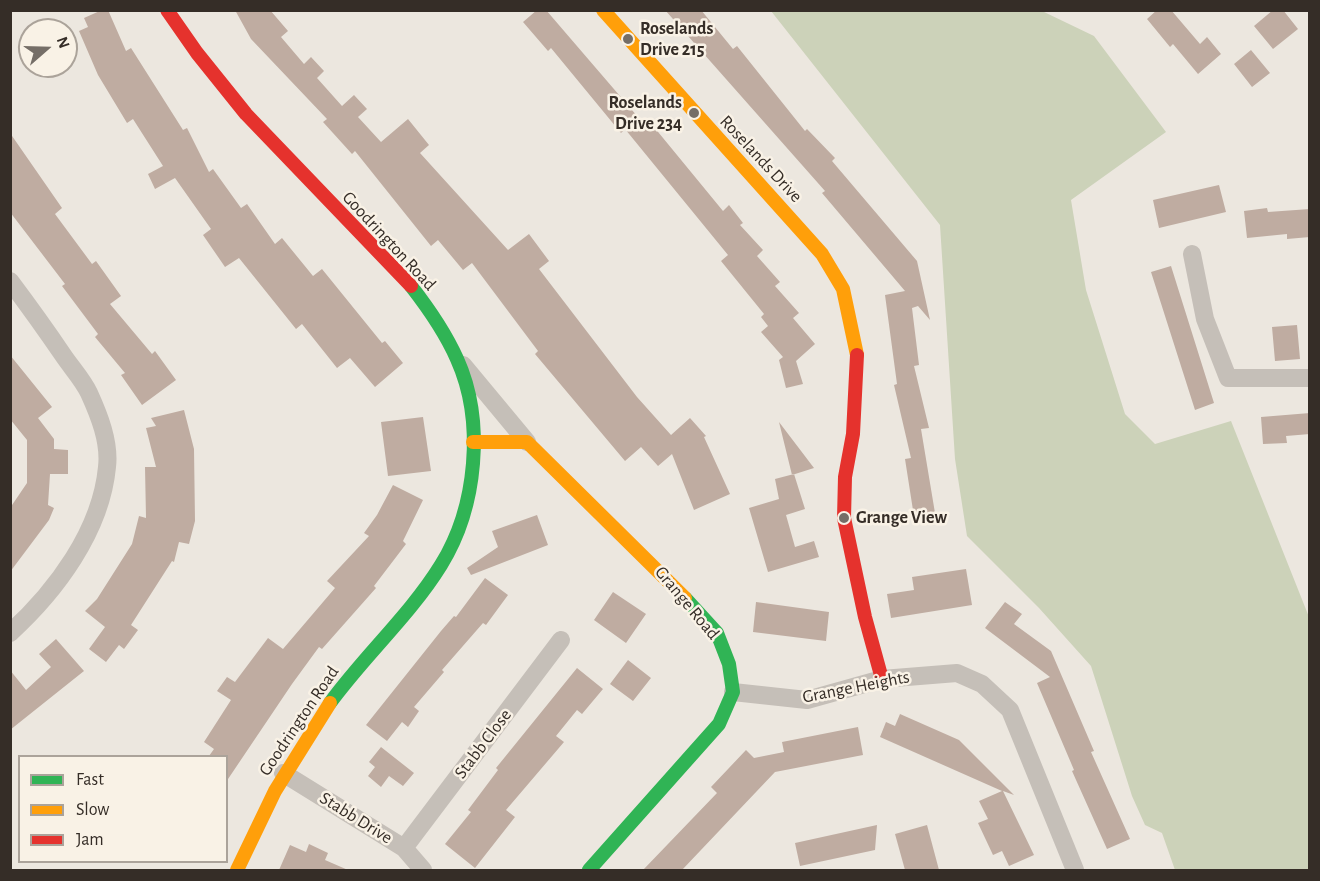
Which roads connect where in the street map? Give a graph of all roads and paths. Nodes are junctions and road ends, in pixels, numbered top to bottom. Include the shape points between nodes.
1 (166, 10) edge
2 (603, 10) edge
3 (1192, 254) dead end
4 (10, 281) edge
5 (458, 359) junction
6 (1310, 378) edge
7 (473, 442) junction
8 (527, 442) junction
9 (10, 633) edge
10 (561, 640) dead end
11 (882, 679) junction
12 (732, 692) junction
13 (283, 773) junction
14 (404, 848) junction
15 (237, 870) edge
16 (423, 870) edge
17 (589, 870) edge
18 (1075, 870) edge

1 - 5 street, Goodrington Road via 226,93 412,288
2 - 11 street, Roselands Drive via 822,254 843,289 857,352 844,518
3 - 6 street via 1205,319 1227,378
4 - 9 street via 88,391 104,434 107,467 98,507 68,568 40,604
5 - 7 street, Goodrington Road via 471,404
5 - 8 street, Grange Road
7 - 8 street
7 - 13 street, Goodrington Road via 468,499 450,550 354,671
8 - 12 street, Grange Road via 604,520 653,562 717,633 729,664
10 - 14 street, Stabb Close
11 - 12 street, Grange Heights via 807,700
11 - 18 street, Grange Heights via 957,673 982,684 1010,710
12 - 17 street, Grange Road via 719,724
13 - 14 street, Stabb Drive
13 - 15 street, Goodrington Road
14 - 16 street, Stabb Drive

